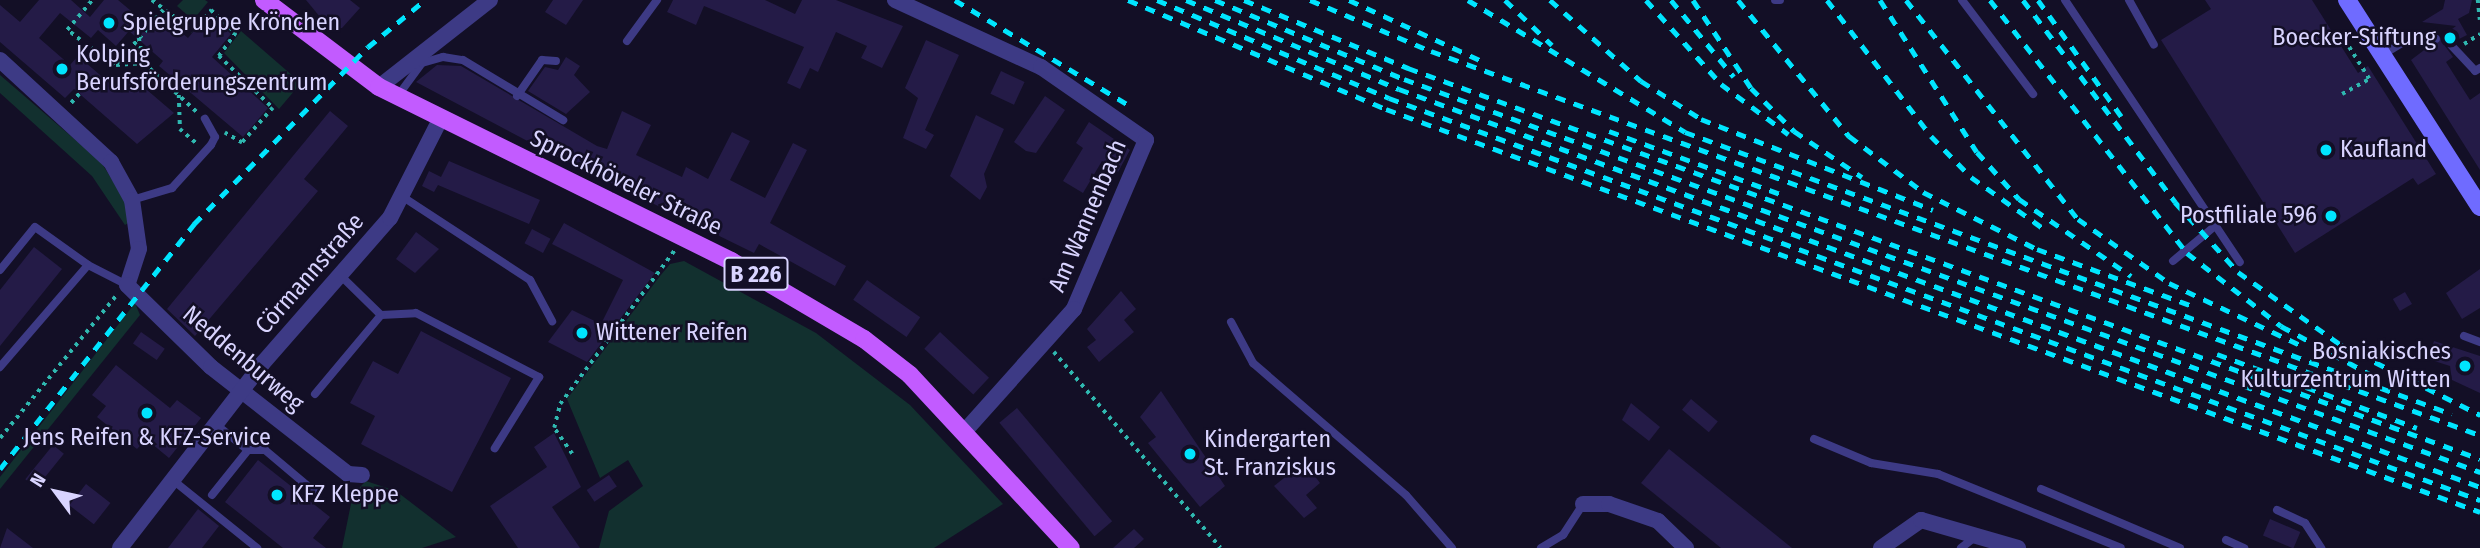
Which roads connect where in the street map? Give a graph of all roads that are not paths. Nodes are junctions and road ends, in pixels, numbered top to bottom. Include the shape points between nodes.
1 (264, 0) edge
2 (490, 0) edge
3 (657, 0) edge
4 (895, 0) edge
5 (1962, 0) edge
6 (2065, 0) edge
7 (2129, 0) edge
8 (2347, 0) edge
9 (2436, 39) dead end
10 (627, 41) dead end
11 (2154, 45) dead end
12 (2455, 47) road end
13 (2382, 55) junction
14 (0, 60) edge
15 (556, 61) dead end
16 (2480, 68) edge
17 (379, 87) junction
18 (2033, 94) dead end
19 (517, 96) junction
20 (397, 97) junction
21 (205, 119) road end
22 (440, 120) junction
23 (563, 120) dead end
24 (402, 197) junction
25 (132, 200) junction
26 (2479, 205) edge
27 (2215, 226) junction
28 (2173, 261) dead end
29 (2239, 262) dead end
30 (89, 265) junction
31 (0, 270) edge
32 (341, 275) junction
33 (127, 285) junction
34 (381, 315) junction
35 (552, 321) dead end
36 (1231, 322) dead end
37 (2464, 336) dead end
38 (2480, 342) edge
39 (0, 367) edge
40 (243, 391) junction
41 (315, 394) dead end
42 (218, 426) junction
43 (965, 431) junction
44 (1814, 439) dead end
45 (495, 448) dead end
46 (248, 450) junction
47 (362, 475) dead end
48 (174, 481) junction
49 (2041, 489) dead end
50 (316, 493) dead end
51 (212, 495) dead end
52 (1583, 504) joint
53 (2277, 509) dead end
54 (1980, 533) junction
55 (2226, 540) dead end
56 (121, 548) edge
57 (257, 548) edge
58 (1071, 548) edge
59 (1452, 548) edge
60 (1541, 548) edge
61 (1686, 548) edge
62 (1881, 548) edge
63 (1961, 548) edge
64 (2018, 548) edge
65 (2121, 548) edge
66 (2179, 548) edge
67 (2244, 548) edge
68 (2321, 548) edge

1 - 17 main road, Sprockhöveler Straße / B 226
2 - 17 street
3 - 10 lane
4 - 43 street, Am Wannenbach via 1041,67 1146,140 1085,289 1047,344
5 - 18 lane
6 - 27 lane
7 - 11 lane
8 - 13 street
9 - 13 lane via 2405,41
12 - 16 lane via 2475,71
13 - 26 street
14 - 25 street via 111,162
15 - 19 lane via 542,60
17 - 20 main road, Sprockhöveler Straße / B 226
19 - 20 lane via 463,60 443,57 422,63
19 - 23 lane
20 - 22 main road, Sprockhöveler Straße / B 226
21 - 25 lane via 215,137 172,188
22 - 24 street, Cörmannstraße
22 - 43 main road, Sprockhöveler Straße / B 226 via 682,236 864,339
24 - 32 street, Cörmannstraße
24 - 35 lane via 530,280
25 - 33 street via 139,249
27 - 28 lane
27 - 29 lane
30 - 31 lane via 36,227
30 - 33 lane
30 - 39 lane
32 - 34 lane
32 - 40 street, Cörmannstraße
33 - 40 street, Neddenburweg
34 - 41 lane
34 - 45 lane via 416,313 540,377
36 - 59 lane via 1253,363 1406,495
37 - 38 lane
40 - 42 street, Cörmannstraße
40 - 47 street, Neddenburweg via 348,474
42 - 46 lane
42 - 48 street, Cörmannstraße
43 - 58 main road, Sprockhöveler Straße / B 226
44 - 65 lane via 1871,463 1938,474
46 - 50 lane via 265,450
46 - 51 lane
48 - 56 street, Cörmannstraße
48 - 57 lane
49 - 66 lane
52 - 60 lane via 1563,535
52 - 61 street via 1609,504 1658,521
53 - 68 lane via 2305,523
54 - 62 street via 1921,520
54 - 63 lane
54 - 64 street
55 - 67 lane

